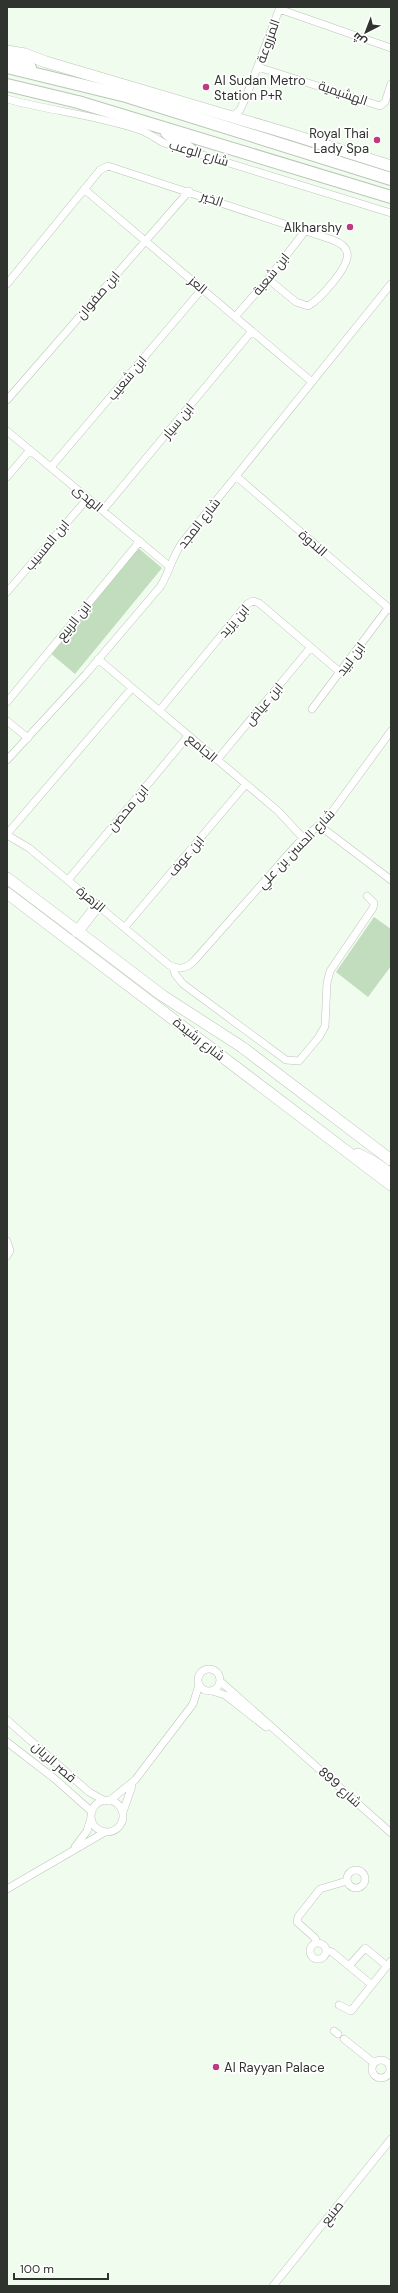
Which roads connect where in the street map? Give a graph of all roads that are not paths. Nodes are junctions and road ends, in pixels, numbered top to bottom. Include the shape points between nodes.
1 (280, 8) edge
2 (391, 48) edge
3 (7, 53) edge
4 (7, 66) edge
5 (258, 66) junction
6 (43, 75) junction
7 (391, 84) edge
8 (7, 85) edge
9 (246, 97) junction
10 (7, 99) edge
11 (232, 116) junction
12 (247, 121) junction
13 (152, 125) junction
14 (192, 151) junction
15 (391, 166) edge
16 (391, 179) edge
17 (84, 189) junction
18 (189, 191) junction
19 (391, 196) edge
20 (391, 213) edge
21 (305, 231) junction
22 (145, 241) junction
23 (268, 279) junction
24 (7, 284) edge
25 (391, 284) edge
26 (202, 289) junction
27 (235, 317) junction
28 (252, 331) junction
29 (312, 382) junction
30 (7, 400) edge
31 (7, 431) edge
32 (30, 450) junction
33 (51, 467) junction
34 (236, 476) junction
35 (7, 478) edge
36 (88, 498) junction
37 (103, 510) junction
38 (140, 541) junction
39 (169, 566) junction
40 (7, 592) edge
41 (390, 609) edge
42 (311, 648) junction
43 (98, 659) junction
44 (341, 673) junction
45 (132, 688) junction
46 (7, 702) edge
47 (312, 709) dead end
48 (159, 711) junction
49 (7, 721) edge
50 (391, 731) edge
51 (188, 736) junction
52 (28, 738) junction
53 (7, 760) edge
54 (217, 760) junction
55 (246, 784) junction
56 (320, 826) junction
57 (7, 835) edge
58 (303, 838) junction
59 (7, 878) edge
60 (68, 880) junction
61 (391, 880) edge
62 (7, 893) edge
63 (368, 896) dead end
64 (98, 905) junction
65 (125, 927) junction
66 (77, 932) junction
67 (173, 967) junction
68 (345, 1151) junction
69 (391, 1160) edge
70 (391, 1174) edge
71 (391, 1185) edge
72 (7, 1241) edge
73 (7, 1256) edge
74 (220, 1680) junction
75 (199, 1685) junction
76 (211, 1691) junction
77 (193, 1704) junction
78 (7, 1720) edge
79 (7, 1742) edge
80 (288, 1742) junction
81 (135, 1780) junction
82 (107, 1801) junction
83 (122, 1812) junction
84 (92, 1814) junction
85 (106, 1832) junction
86 (391, 1833) edge
87 (74, 1848) junction
88 (347, 1881) dead end
89 (7, 1889) edge
90 (317, 1943) junction
91 (326, 1950) junction
92 (389, 1963) edge
93 (349, 1966) junction
94 (372, 1985) junction
95 (339, 2005) dead end
96 (344, 2040) dead end
97 (374, 2063) junction
98 (390, 2076) edge
99 (391, 2139) edge
100 (273, 2286) edge

1 - 2 street
1 - 5 street, المزروعة
3 - 6 main road
3 - 11 main road via 25,54
4 - 6 main road
5 - 7 street, الهشيمية via 380,106 385,102
5 - 9 street, المزروعة
6 - 16 main road via 126,96
8 - 13 main road, شارع الوعب via 78,102
9 - 11 street, المزروعة via 240,110
9 - 12 street, المزروعة via 244,111
10 - 14 street, شارع الوعب via 73,112 138,130 164,143
11 - 12 main road
12 - 15 main road
13 - 14 main road
13 - 19 main road, شارع الوعب
14 - 20 street, شارع الوعب
17 - 18 street, الخير via 102,168 108,166
17 - 22 street, العز
17 - 24 street, الخير
18 - 21 street, الخير
18 - 22 street, ابن صفوان
21 - 23 street, ابن شعبة
21 - 23 street, الخير via 343,246 347,256 343,268 319,299 308,306 296,302
22 - 26 street, العز
22 - 30 street, ابن صفوان
23 - 27 street, ابن شعبة
25 - 29 street, شارع المجد
26 - 27 street, العز
26 - 33 street, ابن شعيب
27 - 28 street, العز
28 - 29 street, العز
28 - 37 street, ابن سيار
29 - 34 street, شارع المجد
31 - 32 street, الهدى
32 - 33 street, الهدى
32 - 35 street
33 - 36 street, الهدى
34 - 39 street, شارع المجد via 182,543
34 - 41 street, الندوة
36 - 37 street, الهدى
36 - 40 street, ابن المسيب
37 - 38 street, الهدى
38 - 39 street, الهدى
38 - 46 street, ابن الربيع
39 - 43 street, شارع المجد via 160,587
41 - 44 street, ابن لبيد
42 - 44 street, ابن يزيد
42 - 48 street, ابن يزيد via 259,603 250,602
42 - 54 street, ابن عياض
43 - 45 street, الجامع
43 - 52 street, شارع المجد
44 - 47 street, ابن لبيد
45 - 48 street, الجامع
45 - 57 street, الزهرة
48 - 51 street, الجامع
49 - 52 street
50 - 56 street, شارع الحسن بن علي
51 - 54 street, الجامع
51 - 60 street, ابن محصن
52 - 53 street, شارع المجد
54 - 55 street, الجامع
55 - 58 street, الجامع via 284,817
55 - 65 street, ابن عوف
56 - 58 street, شارع الحسن بن علي
56 - 61 street
57 - 60 street, الزهرة via 29,848
58 - 67 street, شارع الحسن بن علي via 190,965
59 - 66 main road, شارع رشيدة
60 - 64 street, الزهرة
62 - 68 main road, شارع رشيدة
63 - 67 street, الزهرة via 374,903 374,908 328,977 325,1026 299,1061 286,1060 183,984
64 - 65 street, الزهرة
64 - 66 main road
65 - 67 street, الزهرة
66 - 69 main road, شارع رشيدة via 163,996 242,1047
68 - 70 main road via 368,1158
68 - 71 main road, شارع رشيدة
72 - 73 street via 10,1251
74 - 75 street via 216,1671 208,1669 199,1675
74 - 76 street via 217,1688
74 - 80 street, شارع 899
75 - 76 street via 204,1690
75 - 77 street
76 - 77 street
76 - 80 street, شارع 899 via 225,1695
77 - 81 street
78 - 82 street, قصر الريان via 89,1792
79 - 84 street, قصر الريان via 60,1782
80 - 86 street, شارع 899
81 - 82 street
81 - 83 street
82 - 83 street via 118,1804
82 - 84 street via 98,1803
83 - 85 street via 120,1826
84 - 85 street via 97,1828
84 - 87 street via 87,1831
85 - 87 street
87 - 89 street
88 - 90 street via 320,1889 298,1917 297,1922
90 - 91 street via 322,1944
90 - 91 street via 310,1951 314,1958 323,1957
91 - 93 street
92 - 93 street via 365,1948
92 - 94 street
93 - 94 street
94 - 95 street via 350,2011
96 - 97 street
97 - 98 street via 380,2060 387,2062
97 - 98 street via 371,2071 376,2078
99 - 100 street, صنيع

